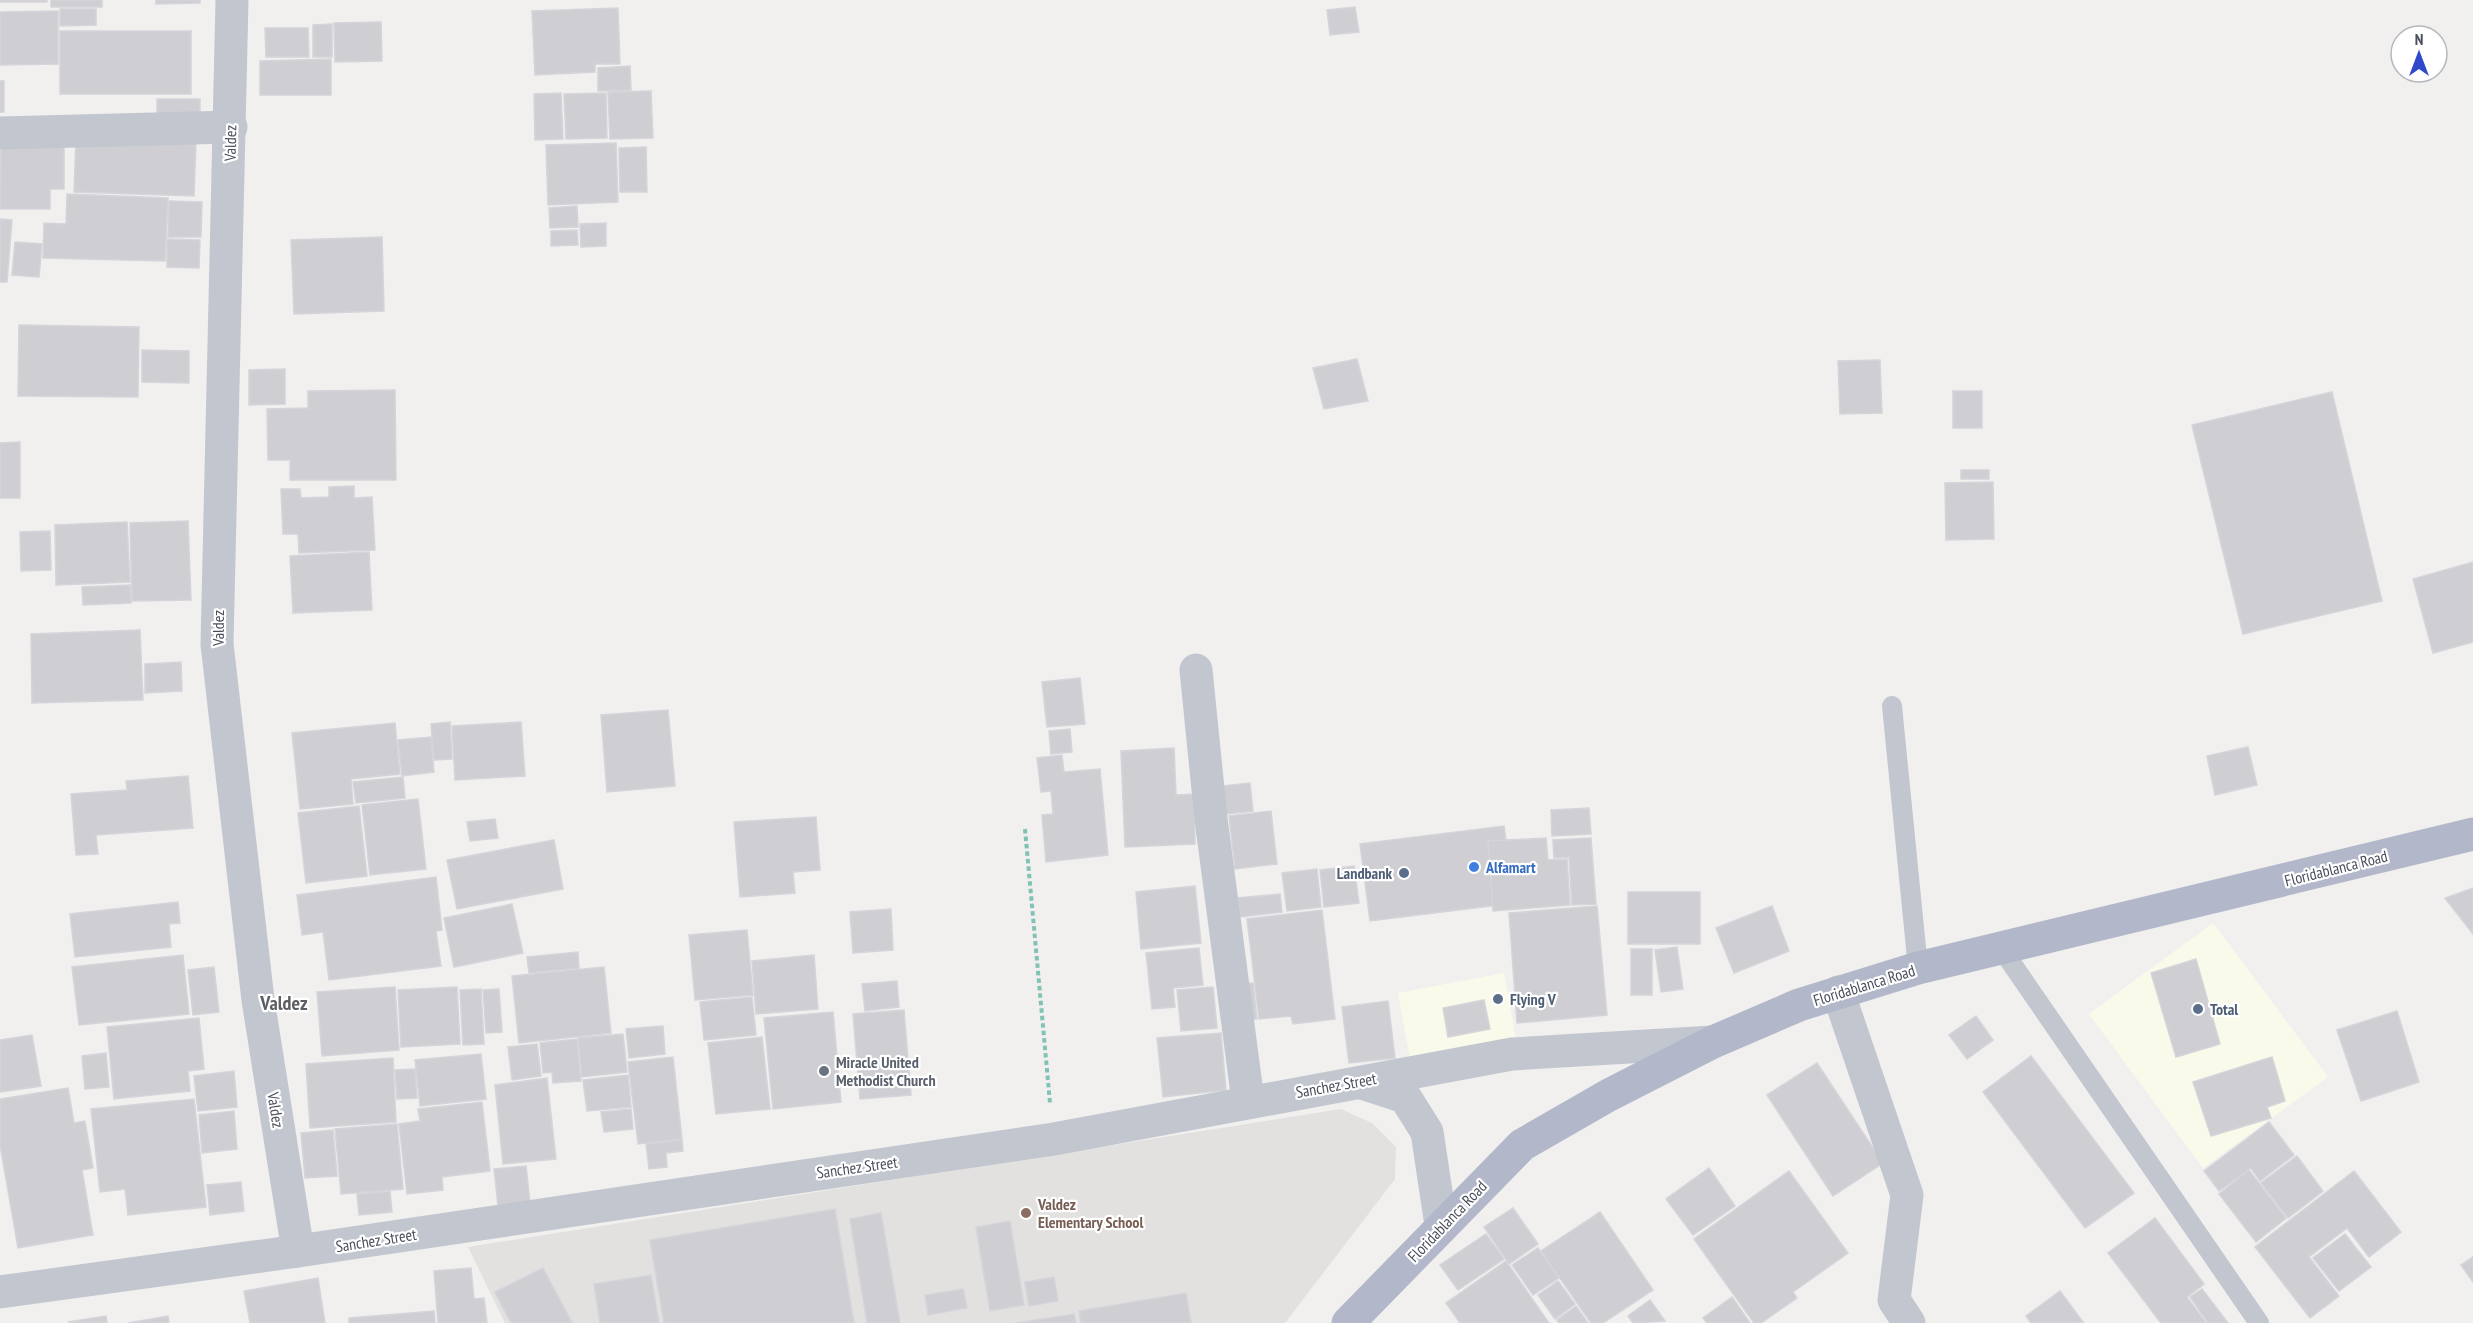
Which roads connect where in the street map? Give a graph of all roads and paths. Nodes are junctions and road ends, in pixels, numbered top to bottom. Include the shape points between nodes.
1 (232, 0) edge
2 (231, 127) junction
3 (0, 133) edge
4 (1196, 670) dead end
5 (1892, 706) dead end
6 (1025, 829) dead end
7 (2473, 834) edge
8 (2001, 948) junction
9 (1918, 968) junction
10 (1838, 992) junction
11 (1713, 1042) junction
12 (1358, 1082) junction
13 (1248, 1101) junction
14 (1054, 1138) junction
15 (1441, 1225) junction
16 (298, 1251) junction
17 (0, 1292) edge
18 (1348, 1323) edge
19 (1909, 1323) edge
20 (2259, 1323) edge

1 - 2 street, Valdez
2 - 3 street
2 - 16 street, Valdez via 217,644 258,1000
4 - 13 street
5 - 9 lane
6 - 14 path
7 - 8 main road, Floridablanca Road
8 - 9 main road, Floridablanca Road
8 - 20 lane
9 - 10 main road, Floridablanca Road
10 - 11 main road, Floridablanca Road
10 - 19 street via 1907,1195 1894,1300
11 - 12 street, Sanchez Street via 1512,1054
11 - 15 main road, Floridablanca Road via 1522,1145
12 - 13 street, Sanchez Street
12 - 15 street via 1405,1097 1427,1132
13 - 14 street, Sanchez Street
14 - 16 street, Sanchez Street
15 - 18 main road, Floridablanca Road
16 - 17 street, Sanchez Street

